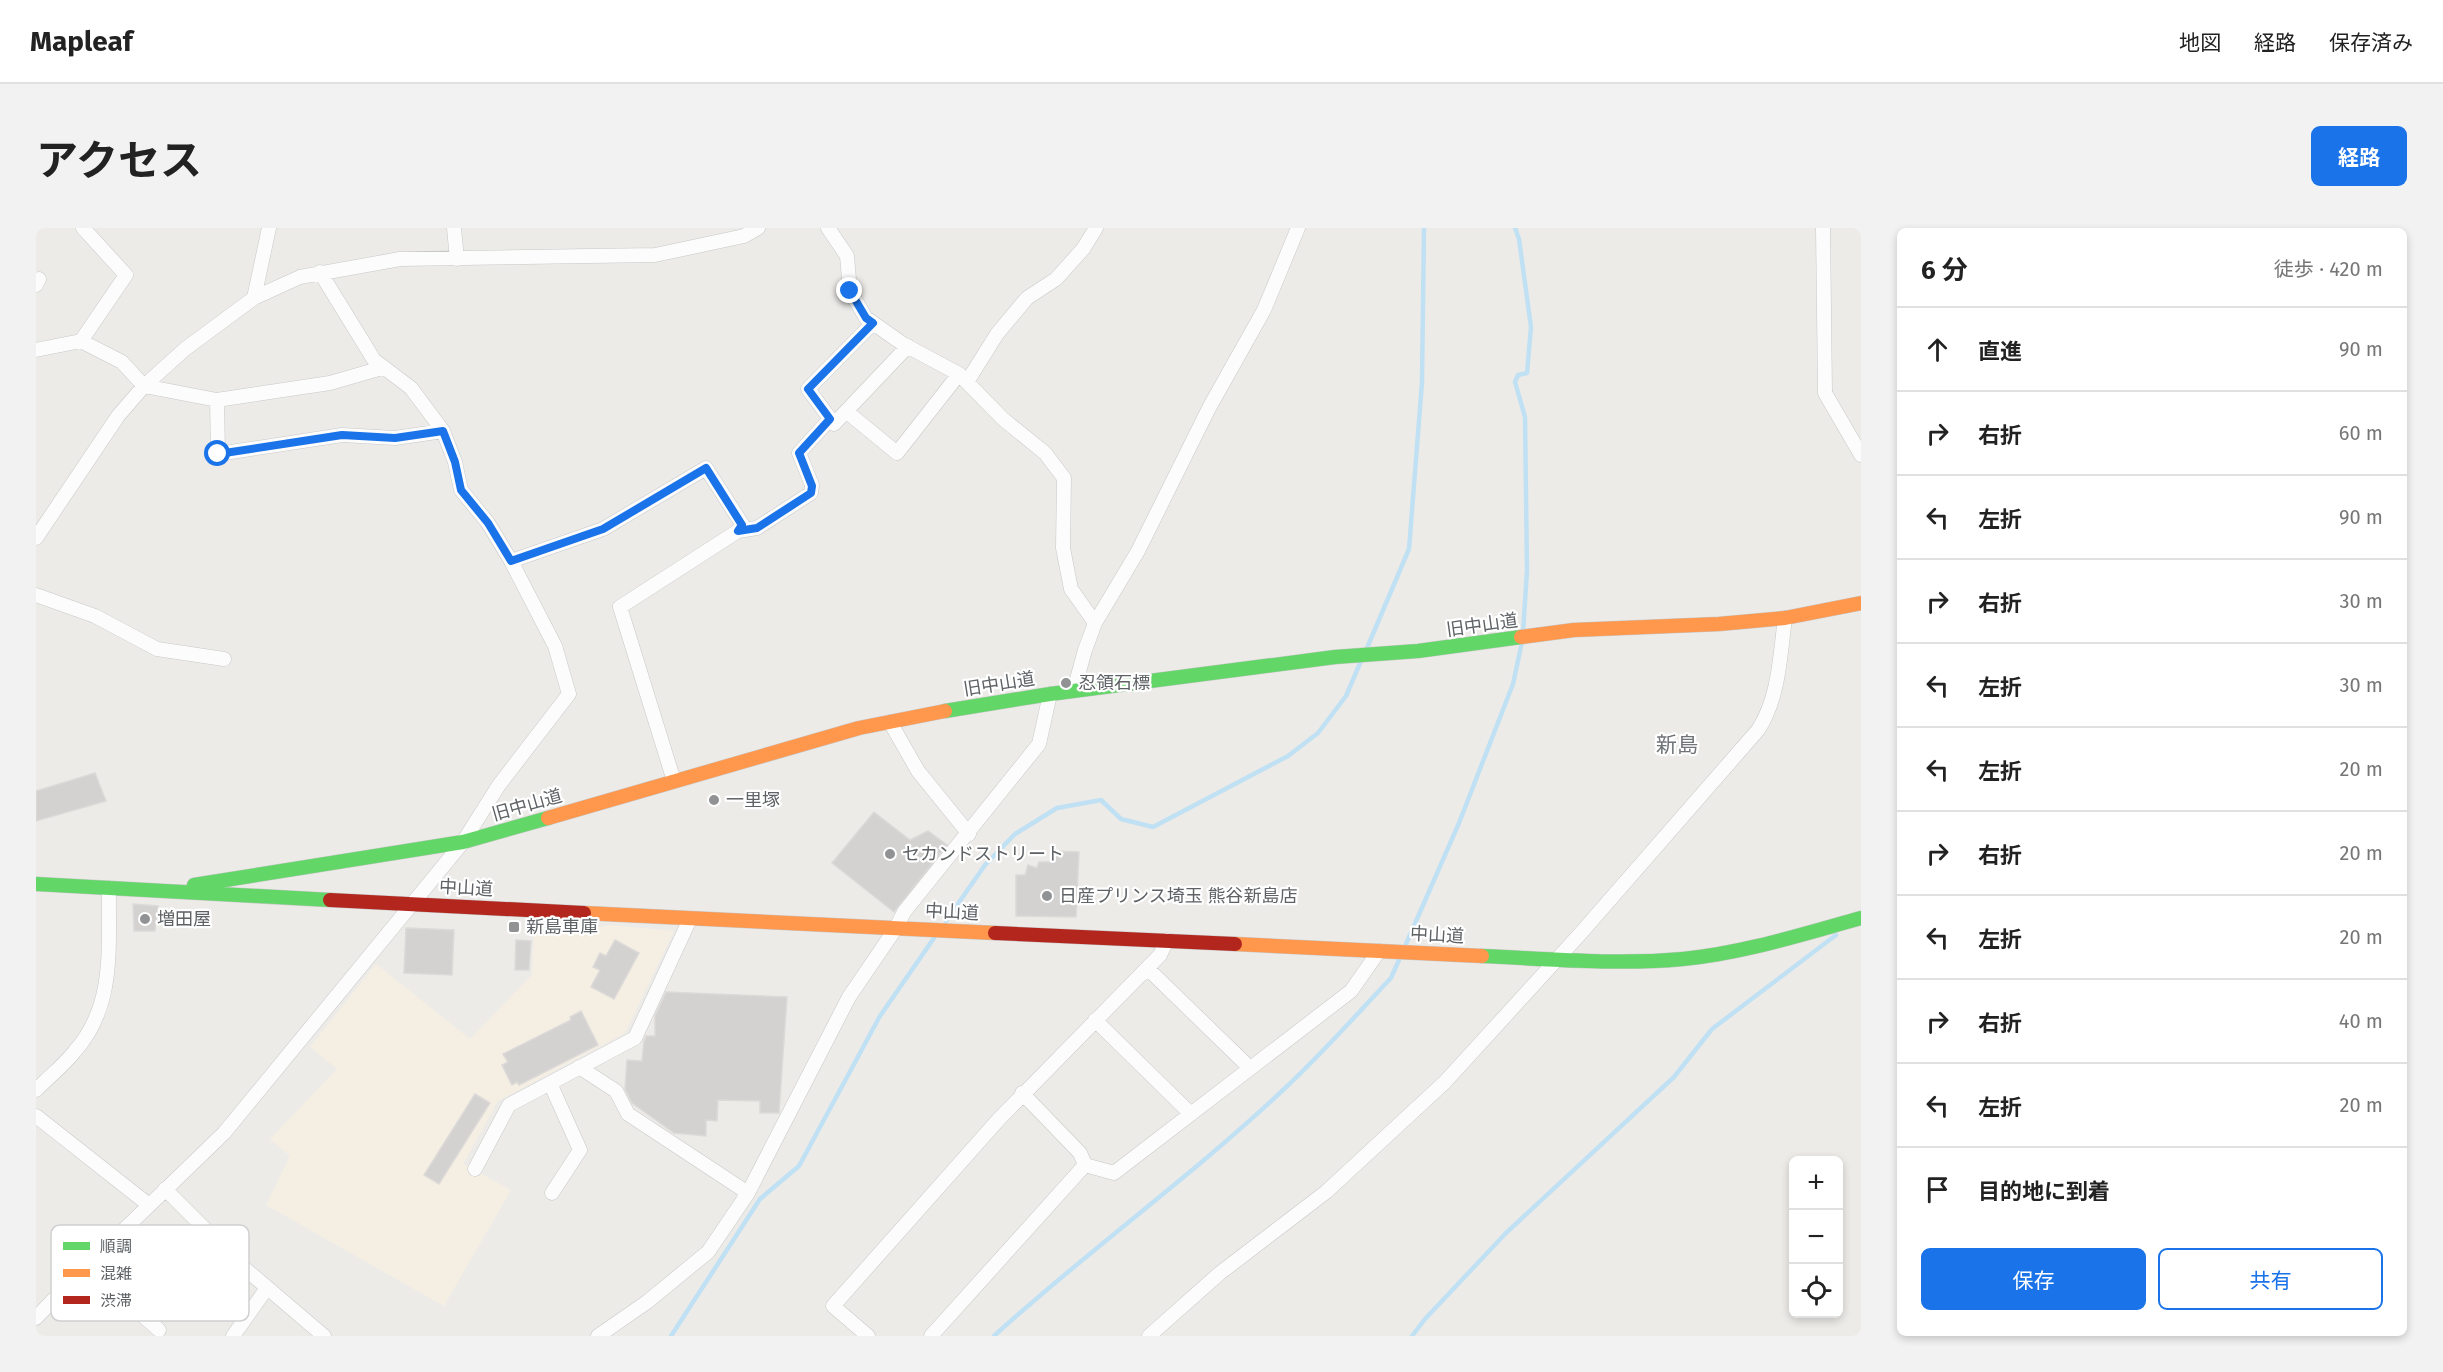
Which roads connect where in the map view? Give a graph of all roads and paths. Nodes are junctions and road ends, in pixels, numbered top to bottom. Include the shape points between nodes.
1 (83, 228) edge
2 (269, 228) edge
3 (454, 228) edge
4 (758, 228) edge
5 (828, 228) edge
6 (1096, 228) edge
7 (1298, 228) edge
8 (1822, 228) edge
9 (457, 259) junction
10 (320, 272) junction
11 (254, 298) junction
12 (873, 323) junction
13 (81, 341) junction
14 (908, 346) junction
15 (36, 350) edge
16 (382, 368) junction
17 (963, 378) junction
18 (144, 386) junction
19 (217, 400) junction
20 (847, 412) junction
21 (830, 419) junction
22 (443, 431) junction
23 (1861, 455) edge
24 (738, 531) junction
25 (36, 538) edge
26 (511, 561) junction
27 (36, 595) edge
28 (1861, 603) edge
29 (1785, 618) junction
30 (1095, 623) junction
31 (224, 659) dead end
32 (1074, 690) junction
33 (1050, 694) junction
34 (890, 722) junction
35 (674, 782) junction
36 (969, 834) junction
37 (463, 842) junction
38 (36, 884) edge
39 (109, 888) junction
40 (159, 891) junction
41 (411, 903) junction
42 (1861, 918) edge
43 (690, 919) junction
44 (896, 928) junction
45 (1167, 940) junction
46 (1385, 951) junction
47 (1556, 959) junction
48 (1147, 968) junction
49 (1095, 1020) junction
50 (579, 1067) junction
51 (1250, 1068) junction
52 (550, 1083) junction
53 (36, 1090) edge
54 (1022, 1093) junction
55 (1191, 1114) junction
56 (36, 1116) edge
57 (1085, 1165) junction
58 (475, 1169) dead end
59 (165, 1189) junction
60 (748, 1192) junction
61 (552, 1193) dead end
62 (149, 1205) junction
63 (129, 1225) edge
64 (201, 1225) edge
65 (249, 1273) edge
66 (267, 1288) junction
67 (42, 1302) edge
68 (249, 1313) edge
69 (36, 1318) edge
70 (149, 1321) edge
71 (244, 1321) edge
72 (159, 1330) dead end
73 (233, 1336) edge
74 (324, 1336) edge
75 (598, 1336) edge
76 (868, 1336) edge
77 (931, 1336) edge
78 (1149, 1336) edge

1 - 13 street via 126,275
2 - 11 street
3 - 9 street
4 - 9 street via 744,236 655,255
5 - 12 street via 847,256 850,291
6 - 17 street via 1056,279 1027,298
7 - 30 street via 1264,310 1209,408 1138,551
8 - 23 street via 1825,393
9 - 10 street via 400,259
10 - 11 street
10 - 16 street
11 - 18 street via 185,349
12 - 14 street
12 - 21 street via 808,389
13 - 15 street
13 - 18 street via 122,362
14 - 17 street
14 - 20 street
16 - 19 street via 330,383
16 - 22 street via 411,388
17 - 20 street via 897,453
17 - 30 street via 1003,419 1046,453 1064,478 1063,548 1071,589
18 - 19 street
18 - 25 street via 118,416
19 - 22 street via 218,454 342,435 395,438
20 - 21 street via 834,424
21 - 24 street via 799,453 811,493 757,528
22 - 26 street via 461,490 488,523
24 - 26 street via 742,525 706,468 603,529
24 - 35 street via 620,607
26 - 37 street via 555,646 569,694 499,785
27 - 31 street via 95,616 157,649
28 - 29 main road, 旧中山道
29 - 32 main road, 旧中山道 via 1574,630
29 - 47 street via 1768,715 1758,730
30 - 32 street
32 - 33 main road, 旧中山道
33 - 34 main road, 旧中山道
33 - 36 street via 1039,744
34 - 35 main road, 旧中山道
34 - 36 street via 918,771
35 - 37 main road, 旧中山道
36 - 44 street via 904,912
37 - 40 main road, 旧中山道
37 - 41 street
38 - 39 main road, 中山道
39 - 40 main road, 中山道
39 - 53 street via 108,981 100,1009 76,1051
40 - 41 main road, 中山道
41 - 43 main road, 中山道
41 - 59 street via 224,1134
42 - 47 main road, 中山道 via 1742,950 1683,959
43 - 44 main road, 中山道
43 - 50 street via 635,1038
44 - 45 main road, 中山道
44 - 60 street via 849,997
45 - 46 main road, 中山道
45 - 48 street via 1160,955
46 - 47 main road, 中山道
46 - 51 street via 1351,991
47 - 78 street via 1444,1082 1326,1192 1220,1273
48 - 49 street
48 - 51 street
49 - 54 street
49 - 55 street
50 - 52 street
50 - 60 street via 616,1091 628,1114
51 - 55 street
52 - 58 street via 508,1105
52 - 61 street via 580,1150
54 - 57 street via 1080,1153
54 - 76 street via 834,1306
55 - 57 street via 1114,1173
56 - 62 street
57 - 77 street
59 - 62 street
59 - 64 street
60 - 75 street via 708,1252
62 - 63 street
65 - 66 street
66 - 68 street
66 - 74 street
67 - 69 street
70 - 72 street
71 - 73 street

